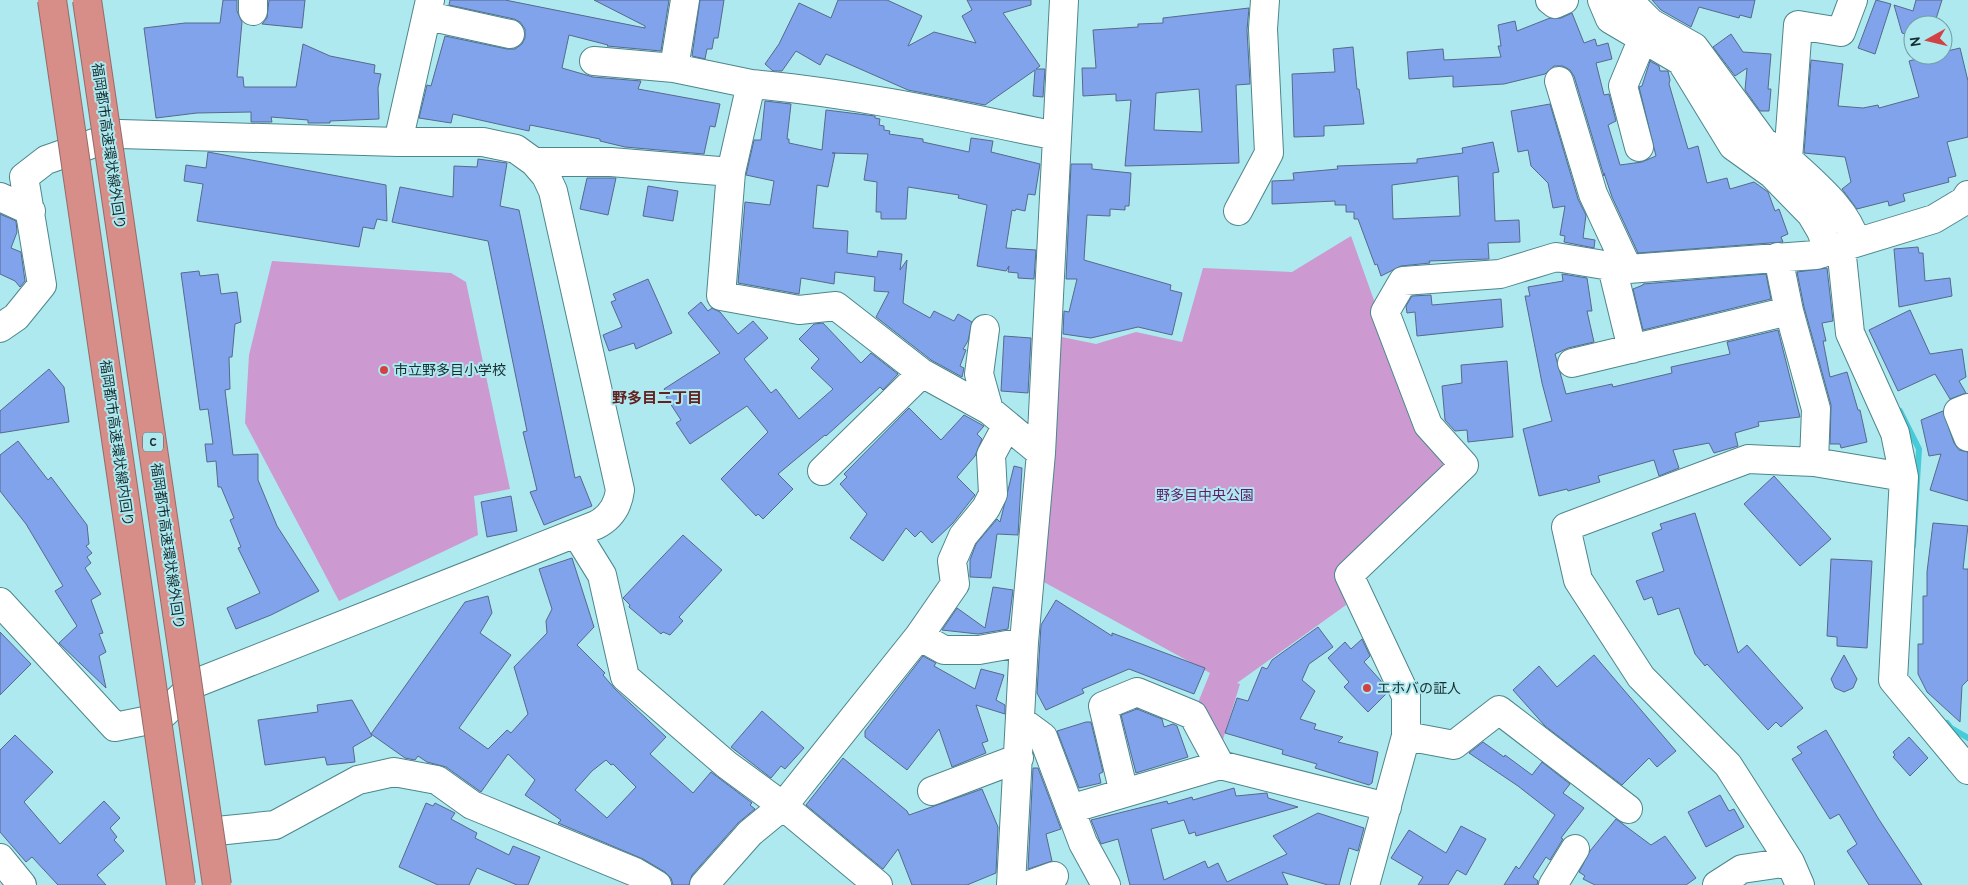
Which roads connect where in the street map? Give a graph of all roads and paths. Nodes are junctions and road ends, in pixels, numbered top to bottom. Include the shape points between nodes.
1 (52, 0) edge
2 (87, 0) edge
3 (685, 0) edge
4 (1064, 0) edge
5 (1265, 0) edge
6 (1550, 0) edge
7 (1564, 0) edge
8 (1602, 0) edge
9 (1628, 0) edge
10 (1853, 0) edge
11 (429, 8) edge
12 (1647, 30) junction
13 (510, 34) dead end
14 (594, 61) dead end
15 (674, 68) junction
16 (1558, 81) dead end
17 (751, 84) junction
18 (1056, 136) junction
19 (398, 142) junction
20 (1639, 147) dead end
21 (1788, 159) junction
22 (534, 162) junction
23 (731, 172) junction
24 (1968, 195) edge
25 (0, 197) edge
26 (1238, 210) dead end
27 (31, 211) junction
28 (1842, 247) junction
29 (1778, 258) junction
30 (1620, 268) junction
31 (1789, 311) junction
32 (0, 328) edge
33 (984, 329) dead end
34 (1632, 349) junction
35 (1572, 363) dead end
36 (922, 372) junction
37 (1968, 408) edge
38 (998, 417) junction
39 (1968, 437) edge
40 (1041, 453) junction
41 (1814, 462) junction
42 (822, 471) dead end
43 (1904, 477) junction
44 (576, 533) junction
45 (0, 602) edge
46 (919, 636) junction
47 (1024, 642) junction
48 (1020, 720) junction
49 (1406, 736) junction
50 (1019, 758) junction
51 (1220, 765) junction
52 (1968, 770) edge
53 (932, 791) dead end
54 (1124, 793) junction
55 (783, 806) junction
56 (1387, 807) junction
57 (1070, 809) junction
58 (1628, 809) dead end
59 (217, 831) dead end
60 (1576, 849) dead end
61 (0, 858) edge
62 (1795, 874) edge
63 (1054, 876) dead end
64 (22, 885) edge
65 (181, 885) edge
66 (217, 885) edge
67 (657, 885) edge
68 (704, 885) edge
69 (878, 885) edge
70 (1011, 885) edge
71 (1028, 885) edge
72 (1106, 885) edge
73 (1365, 885) edge
74 (1553, 885) edge
75 (1717, 885) edge

1 - 65 highway, 福岡都市高速環状線内回り, bridge
2 - 66 highway, 福岡都市高速環状線外回り / C, bridge
3 - 15 street
4 - 18 street
5 - 26 street via 1263,29 1269,153
6 - 7 street via 1555,4
8 - 12 street via 1610,19
9 - 12 street
10 - 21 street via 1841,32 1798,25
11 - 13 street
11 - 19 street
12 - 20 street via 1623,86
12 - 21 street via 1694,47 1763,142
12 - 28 street via 1682,61 1733,146 1772,174 1811,214 1821,231
14 - 15 street
15 - 17 street
16 - 30 street
17 - 18 street via 894,103
17 - 23 street
18 - 40 street
19 - 22 street via 491,143 516,149
19 - 27 street via 120,134 46,160 24,177
21 - 28 street via 1822,191 1852,228
22 - 23 street via 611,162
22 - 44 street via 553,191 620,490 614,510 605,520
23 - 36 street via 722,296 799,310 836,306
24 - 28 street via 1964,201 1934,219
25 - 27 street
27 - 32 street via 42,285 16,317
28 - 29 street via 1816,255
28 - 43 street via 1850,333 1894,433
29 - 30 street
29 - 31 street
30 - 34 street
30 - 49 street via 1556,257 1500,274 1403,281 1385,312 1428,425 1464,465 1349,575 1406,696
31 - 34 street
31 - 41 street via 1816,410
33 - 38 street via 979,374
34 - 35 street
36 - 38 street
36 - 42 street
37 - 39 street via 1958,412
38 - 40 street
38 - 46 street via 991,455 994,494 963,536 952,562 956,584
40 - 47 street
41 - 43 street
41 - 62 street via 1748,459 1566,527 1578,580 1641,678 1728,765
43 - 52 street via 1893,680
44 - 45 street via 196,683 160,718 115,727
44 - 55 street via 602,574 625,677 727,765
46 - 47 street via 944,650 979,650
46 - 55 street
47 - 48 street
48 - 50 street
48 - 57 street via 1043,736
49 - 56 street
49 - 58 street via 1454,745 1499,710
50 - 53 street
50 - 70 street
51 - 54 street
51 - 54 street via 1193,715 1137,692 1103,706
51 - 56 street
54 - 57 street
55 - 68 street via 750,833
55 - 69 street
56 - 73 street
57 - 72 street via 1083,843
59 - 67 street via 274,825 358,780 394,772 437,780 472,805 635,872
60 - 74 street
61 - 64 street
62 - 75 street via 1742,869
63 - 71 street

